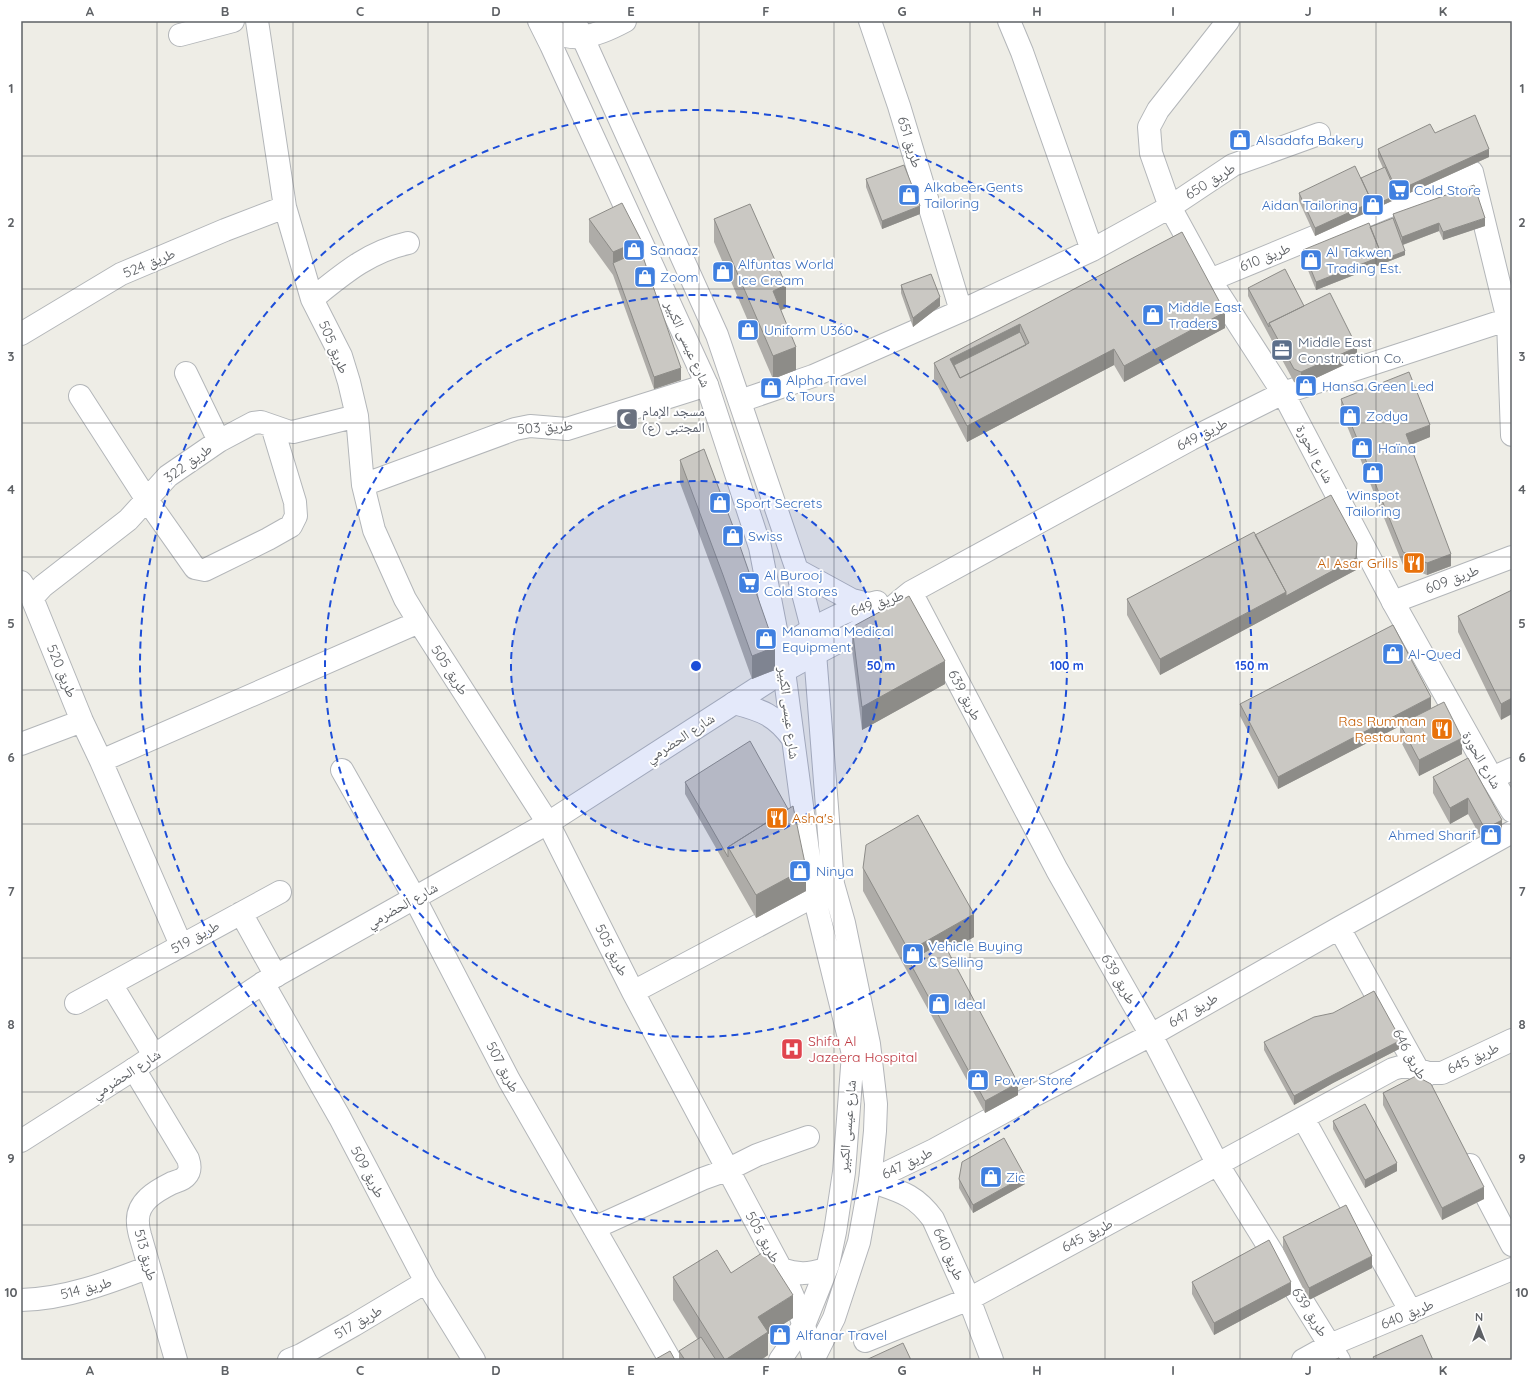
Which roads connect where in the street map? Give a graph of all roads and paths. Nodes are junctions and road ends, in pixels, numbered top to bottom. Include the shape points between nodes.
1 (233, 21) edge
2 (257, 21) edge
3 (539, 21) edge
4 (543, 21) edge
5 (625, 21) edge
6 (870, 21) edge
7 (1009, 21) edge
8 (1228, 21) edge
9 (578, 30) edge
10 (180, 35) dead end
11 (1319, 134) dead end
12 (285, 207) junction
13 (1170, 207) junction
14 (408, 243) dead end
15 (1092, 250) junction
16 (1210, 280) junction
17 (312, 299) junction
18 (961, 311) junction
19 (1510, 319) edge
20 (21, 334) edge
21 (186, 373) dead end
22 (707, 385) junction
23 (1283, 393) junction
24 (80, 396) dead end
25 (740, 401) junction
26 (357, 416) junction
27 (272, 426) junction
28 (1512, 435) edge
29 (219, 441) junction
30 (363, 485) junction
31 (147, 500) junction
32 (1512, 557) edge
33 (797, 570) junction
34 (911, 592) junction
35 (27, 599) edge
36 (1393, 602) junction
37 (868, 604) junction
38 (418, 622) junction
39 (812, 628) junction
40 (781, 649) junction
41 (815, 653) junction
42 (784, 671) junction
43 (734, 704) junction
44 (82, 721) junction
45 (793, 739) junction
46 (21, 744) edge
47 (101, 761) junction
48 (1512, 769) edge
49 (342, 770) dead end
50 (1492, 778) junction
51 (1512, 811) edge
52 (548, 823) junction
53 (1512, 832) edge
54 (280, 892) dead end
55 (836, 892) junction
56 (814, 896) junction
57 (414, 898) junction
58 (241, 913) junction
59 (1339, 928) junction
60 (181, 945) junction
61 (270, 980) junction
62 (111, 984) junction
63 (633, 992) junction
64 (76, 1003) dead end
65 (1151, 1035) junction
66 (1512, 1040) edge
67 (154, 1055) junction
68 (134, 1069) junction
69 (1419, 1070) junction
70 (1434, 1098) edge
71 (1303, 1118) junction
72 (808, 1137) dead end
73 (21, 1141) edge
74 (1460, 1147) edge
75 (1218, 1165) junction
76 (727, 1170) junction
77 (844, 1172) junction
78 (870, 1181) junction
79 (594, 1228) junction
80 (1512, 1245) edge
81 (149, 1267) junction
82 (826, 1269) junction
83 (1512, 1269) edge
84 (781, 1270) junction
85 (426, 1282) junction
86 (969, 1299) junction
87 (21, 1300) edge
88 (1411, 1312) junction
89 (804, 1324) junction
90 (865, 1341) dead end
91 (1335, 1353) edge
92 (813, 1359) edge
93 (176, 1360) edge
94 (289, 1360) edge
95 (474, 1360) edge
96 (670, 1360) edge
97 (780, 1360) edge
98 (992, 1360) edge
99 (1303, 1360) edge

1 - 10 street
2 - 12 street, طريق 505
3 - 22 street, شارع عيسى الكبير
4 - 9 street via 555,32 565,36
5 - 9 street via 611,29
6 - 18 street, طريق 651 via 899,106
7 - 15 street
8 - 13 street via 1158,110 1149,127 1151,153
9 - 25 street, شارع عيسى الكبير via 717,335
11 - 13 street, طريق 650 via 1233,165
12 - 17 street, طريق 505
12 - 20 street, طريق 524 via 121,274
13 - 15 street
13 - 16 street, شارع الحورة
14 - 17 street via 375,254 354,266
15 - 18 street
16 - 19 street, طريق 610 via 1472,172
16 - 23 street, شارع الحورة
17 - 26 street, طريق 505 via 341,356
18 - 25 street via 813,376
19 - 23 street, طريق 649
19 - 28 street, طريق 610
21 - 29 street
22 - 30 street, طريق 503 via 567,428 514,428
22 - 40 street, شارع عيسى الكبير via 760,547
23 - 34 street, طريق 649 via 1191,439
23 - 36 street, شارع الحورة
24 - 31 street
25 - 33 street, شارع عيسى الكبير
26 - 27 street, طريق 322 via 293,432
26 - 30 street, طريق 505
27 - 29 street, طريق 322 via 261,422 253,423
27 - 31 street via 295,502 296,516 291,526 268,540 205,570 200,570 195,568
29 - 31 street, طريق 322 via 168,476
30 - 38 street, طريق 505 via 374,530
31 - 35 street, طريق 322 via 114,532
32 - 36 street, طريق 609
33 - 37 street via 852,600
33 - 39 street, شارع عيسى الكبير
34 - 37 street, طريق 649
34 - 41 street, طريق 649 via 873,622 842,641
34 - 65 street, طريق 639 via 1057,870
35 - 44 street, طريق 520
36 - 50 street, شارع الحورة
37 - 39 street, طريق 649
38 - 47 street
38 - 52 street, طريق 505
39 - 40 street, طريق 649
39 - 41 street, شارع عيسى الكبير
40 - 42 street, شارع عيسى الكبير
41 - 42 street, طريق 649
41 - 55 street, شارع عيسى الكبير via 832,876
42 - 43 street, شارع الحضرمي
42 - 45 street, شارع عيسى الكبير
43 - 45 street via 762,712 775,719
43 - 52 street, شارع الحضرمي
44 - 46 street
44 - 47 street, طريق 520
45 - 56 street, شارع عيسى الكبير
47 - 60 street, طريق 520
48 - 50 street
49 - 57 street, طريق 507
50 - 51 street, شارع الحورة
52 - 57 street, شارع الحضرمي
52 - 63 street, طريق 505
53 - 59 street, طريق 647
54 - 58 street, طريق 519
55 - 56 street
55 - 78 street, شارع عيسى الكبير via 864,1015 874,1081 876,1111
56 - 63 street
56 - 77 street, شارع عيسى الكبير via 853,1054
57 - 61 street, شارع الحضرمي
57 - 79 street, طريق 507 via 509,1080
58 - 60 street, طريق 519
58 - 61 street, طريق 509
59 - 65 street, طريق 647
59 - 69 street, طريق 646
60 - 62 street, طريق 519
61 - 67 street, شارع الحضرمي
61 - 85 street, طريق 509
62 - 64 street, طريق 519
62 - 67 street
63 - 76 street, طريق 505
65 - 75 street, طريق 639
65 - 78 street, طريق 647
66 - 69 street, طريق 645 via 1442,1073
67 - 68 street, شارع الحضرمي
68 - 73 street, شارع الحضرمي
68 - 81 street, طريق 513 via 190,1165 190,1172 186,1177 148,1197 140,1208 138,1222
69 - 70 street, طريق 646
69 - 71 street, طريق 645 via 1410,1067 1393,1069
71 - 75 street, طريق 645
71 - 88 street
72 - 76 street via 757,1155
74 - 80 street
75 - 86 street, طريق 645
75 - 91 street, طريق 639
76 - 79 street
76 - 84 street, طريق 505
77 - 78 street, طريق 640
77 - 82 street, شارع عيسى الكبير via 835,1232
78 - 86 street, طريق 640 via 905,1193 926,1209 933,1219
78 - 92 street, شارع عيسى الكبير via 859,1242 849,1274 834,1318
79 - 96 street, طريق 507
81 - 87 street, طريق 514 via 105,1284 60,1295
81 - 93 street, طريق 513
82 - 84 street, طريق 505 via 804,1274
82 - 89 street, شارع عيسى الكبير
83 - 88 street, طريق 640
84 - 89 street, طريق 505
85 - 94 street, طريق 517
85 - 95 street, طريق 509
86 - 90 street, طريق 645
86 - 98 street, طريق 640
88 - 91 street, طريق 640
89 - 92 street, طريق 505
89 - 97 street, شارع عيسى الكبير
91 - 99 street, طريق 640

